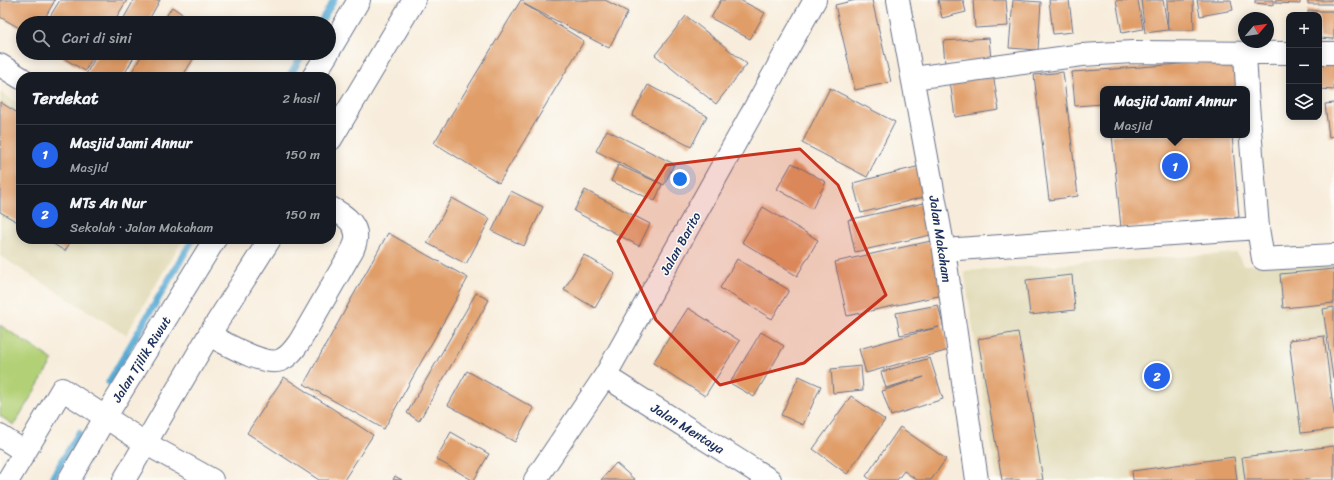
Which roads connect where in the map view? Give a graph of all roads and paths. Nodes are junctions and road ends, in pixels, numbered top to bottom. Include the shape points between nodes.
1 (359, 0) edge
2 (414, 0) edge
3 (815, 0) edge
4 (898, 0) edge
5 (336, 39) edge
6 (1245, 53) junction
7 (1286, 53) edge
8 (1322, 53) edge
9 (1334, 53) edge
10 (323, 60) edge
11 (0, 65) edge
12 (316, 72) edge
13 (16, 75) edge
14 (913, 78) junction
15 (1247, 86) edge
16 (1250, 129) edge
17 (336, 132) edge
18 (336, 210) edge
19 (1258, 228) junction
20 (212, 244) edge
21 (267, 244) edge
22 (944, 250) junction
23 (1334, 255) edge
24 (209, 335) junction
25 (605, 376) junction
26 (106, 416) junction
27 (0, 436) edge
28 (145, 443) junction
29 (25, 452) junction
30 (8, 480) edge
31 (69, 480) edge
32 (124, 480) edge
33 (212, 480) edge
34 (535, 480) edge
35 (770, 480) edge
36 (977, 480) edge

1 - 5 main road
2 - 17 main road
3 - 25 main road, Jalan Barito
4 - 14 main road, Jalan Makaham
6 - 7 main road
6 - 14 main road via 1133,52 1082,55
6 - 15 main road
8 - 9 main road
10 - 12 main road
11 - 13 main road
14 - 22 main road, Jalan Makaham
16 - 19 main road
18 - 24 main road via 351,222 355,230 353,249 300,341 287,357 272,362 251,356
19 - 22 main road
19 - 23 main road via 1263,259
20 - 26 main road, Jalan Tjilik Riwut
21 - 24 main road
22 - 36 main road, Jalan Makaham
24 - 28 main road
25 - 34 main road, Jalan Barito
25 - 35 main road, Jalan Mentaya
26 - 28 main road
26 - 29 main road via 62,389
26 - 31 main road, Jalan Tjilik Riwut
27 - 29 main road
28 - 32 main road
28 - 33 main road
29 - 30 main road

